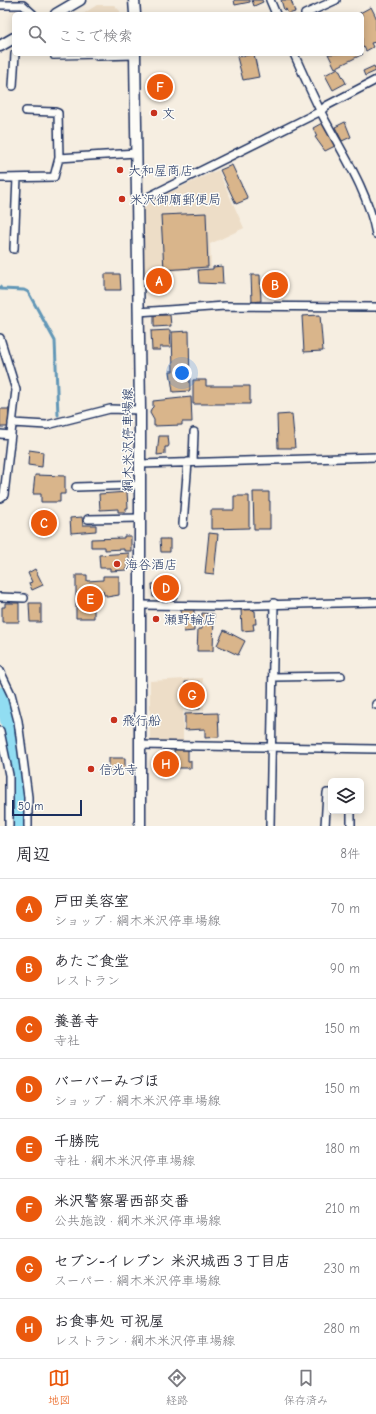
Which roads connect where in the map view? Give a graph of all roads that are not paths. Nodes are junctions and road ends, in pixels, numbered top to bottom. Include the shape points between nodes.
1 (80, 0) edge
2 (134, 0) edge
3 (270, 0) edge
4 (336, 0) edge
5 (0, 5) edge
6 (31, 12) edge
7 (59, 12) edge
8 (134, 12) edge
9 (275, 12) edge
10 (309, 12) edge
11 (12, 39) edge
12 (0, 46) edge
13 (15, 56) edge
14 (97, 56) edge
15 (135, 56) edge
16 (295, 56) edge
17 (53, 57) dead end
18 (376, 80) edge
19 (13, 86) dead end
20 (26, 111) dead end
21 (321, 111) junction
22 (136, 153) junction
23 (59, 158) junction
24 (0, 178) edge
25 (17, 178) junction
26 (138, 202) junction
27 (376, 234) edge
28 (14, 250) dead end
29 (376, 307) edge
30 (138, 312) junction
31 (0, 338) edge
32 (2, 352) edge
33 (140, 410) junction
34 (12, 423) junction
35 (194, 432) dead end
36 (0, 434) edge
37 (11, 435) junction
38 (376, 457) edge
39 (191, 462) junction
40 (140, 464) junction
41 (140, 485) junction
42 (76, 487) dead end
43 (0, 498) edge
44 (140, 518) junction
45 (88, 519) dead end
46 (183, 524) dead end
47 (0, 597) edge
48 (24, 598) dead end
49 (376, 602) edge
50 (274, 603) junction
51 (140, 605) junction
52 (0, 671) edge
53 (341, 676) dead end
54 (273, 677) junction
55 (0, 731) edge
56 (140, 745) junction
57 (273, 748) junction
58 (376, 749) edge
59 (0, 774) edge
60 (9, 775) junction
61 (328, 793) edge
62 (352, 814) edge
63 (9, 826) edge
64 (28, 826) edge
65 (140, 826) edge
66 (270, 826) edge
67 (325, 826) edge
68 (351, 826) edge

1 - 7 main road
2 - 8 main road
3 - 9 street
4 - 10 street
5 - 6 street via 23,5
11 - 12 main road
13 - 19 street
14 - 17 lane
15 - 22 main road, 綱木米沢停車場線
16 - 21 street
18 - 21 street
20 - 23 street via 58,113
21 - 26 street
21 - 27 street via 364,192 372,212
22 - 23 street
22 - 26 main road, 綱木米沢停車場線
23 - 25 street via 54,177
24 - 25 street
25 - 28 street
26 - 30 main road, 綱木米沢停車場線
29 - 30 street via 225,306
30 - 33 main road, 綱木米沢停車場線
31 - 32 street
32 - 34 street via 16,390
33 - 34 street via 110,410 47,425
33 - 40 main road, 綱木米沢停車場線
34 - 37 street
35 - 39 street
36 - 37 street
37 - 43 street via 4,495
38 - 39 street
39 - 40 street
39 - 46 street
40 - 41 main road, 綱木米沢停車場線
41 - 42 street
41 - 44 main road, 綱木米沢停車場線
44 - 45 street
44 - 51 main road, 綱木米沢停車場線
47 - 48 street
49 - 50 street
50 - 51 street via 219,606
50 - 54 street
51 - 56 main road, 綱木米沢停車場線
52 - 64 street via 11,694 18,721 28,790
53 - 54 street
54 - 57 street
55 - 60 street
56 - 57 street
56 - 65 main road, 綱木米沢停車場線
57 - 58 street
57 - 66 street
59 - 60 street
60 - 63 street
61 - 67 street
62 - 68 street

